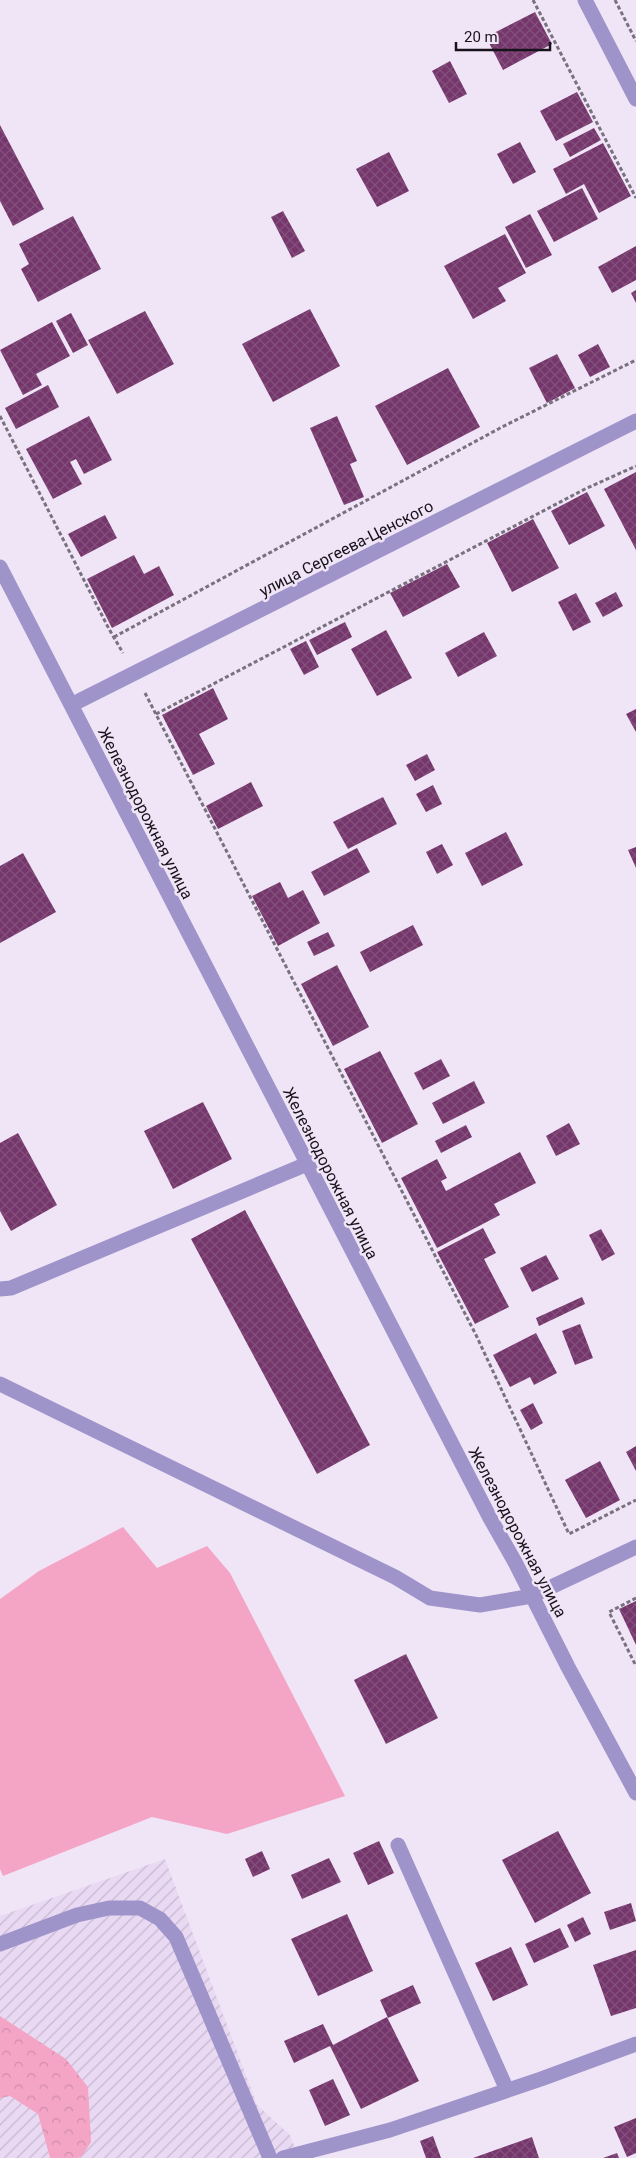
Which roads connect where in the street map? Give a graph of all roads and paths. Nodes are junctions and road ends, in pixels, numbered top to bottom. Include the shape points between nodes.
1 (533, 0) edge
2 (585, 0) edge
3 (615, 0) edge
4 (636, 41) edge
5 (636, 99) edge
6 (636, 198) edge
7 (636, 360) edge
8 (0, 416) edge
9 (636, 421) edge
10 (636, 466) edge
11 (0, 567) edge
12 (114, 637) junction
13 (135, 674) junction
14 (71, 705) junction
15 (156, 714) junction
16 (307, 1164) junction
17 (0, 1289) edge
18 (0, 1384) edge
19 (636, 1500) edge
20 (636, 1547) edge
21 (532, 1596) junction
22 (636, 1598) edge
23 (636, 1666) edge
24 (636, 1793) edge
25 (398, 1844) dead end
26 (0, 1944) edge
27 (636, 2044) edge
28 (508, 2090) junction
29 (270, 2158) edge
30 (283, 2158) edge

1 - 6 path
2 - 5 street
3 - 4 path
7 - 12 path via 502,427
8 - 12 path
9 - 13 street, улица Сергеева-Ценского
10 - 15 path via 585,489
11 - 14 street, Железнодорожная улица
12 - 13 path
13 - 14 street, улица Сергеева-Ценского
13 - 15 path
14 - 16 street, Железнодорожная улица
15 - 19 path via 476,1335 569,1534
16 - 17 street via 11,1288
16 - 21 street, Железнодорожная улица
18 - 21 street via 395,1577 430,1598 480,1605
20 - 21 street
21 - 24 street, Железнодорожная улица
22 - 23 path via 609,1612
25 - 28 street
26 - 29 street via 77,1915 109,1908 140,1908 160,1919 176,1937
27 - 28 street
28 - 30 street via 390,2130

